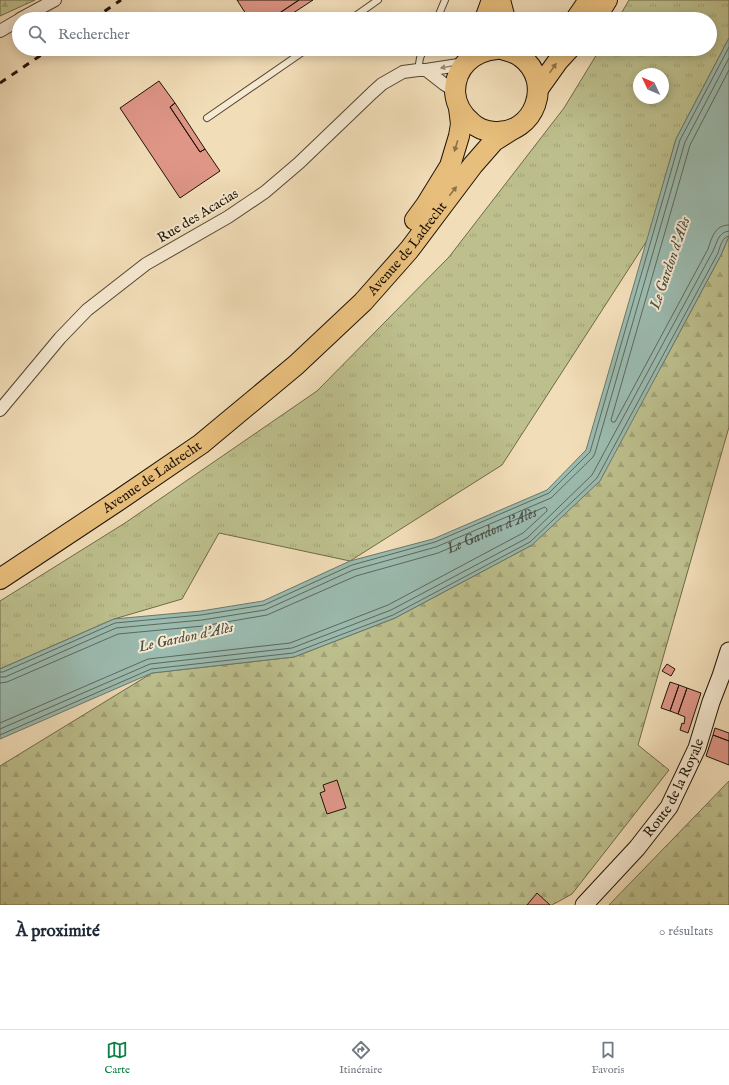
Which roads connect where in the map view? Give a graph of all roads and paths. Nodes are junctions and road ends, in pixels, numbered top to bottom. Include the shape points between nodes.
1 (55, 0) edge
2 (378, 0) edge
3 (445, 0) edge
4 (492, 0) edge
5 (500, 0) edge
6 (589, 0) edge
7 (607, 0) edge
8 (33, 12) edge
9 (361, 12) edge
10 (440, 12) edge
11 (488, 12) edge
12 (503, 12) edge
13 (581, 12) edge
14 (599, 12) edge
15 (12, 23) edge
16 (0, 30) edge
17 (297, 56) edge
18 (421, 56) edge
19 (472, 56) edge
20 (520, 56) edge
21 (563, 56) edge
22 (422, 70) junction
23 (538, 89) junction
24 (457, 99) junction
25 (206, 118) dead end
26 (513, 129) junction
27 (296, 365) junction
28 (0, 410) edge
29 (0, 579) edge
30 (729, 651) edge
31 (584, 905) edge

1 - 8 street
2 - 9 lane
3 - 10 lane
4 - 11 main road
5 - 12 main road
6 - 13 main road
7 - 14 main road
15 - 16 street
17 - 25 lane
18 - 22 lane
19 -> 22 street, Rue des Acacias
19 - 24 main road via 458,76
20 - 23 main road via 533,70
23 -> 21 main road
22 - 24 street via 444,84
22 - 28 street, Rue des Acacias via 403,72 382,84 266,192 146,264 113,289 87,310 60,338
23 - 26 main road via 532,113
24 - 26 main road via 466,118 476,127 500,132
24 -> 27 main road, Avenue de Ladrecht via 461,124 450,166 398,244
27 -> 26 main road, Avenue de Ladrecht via 363,302 409,250 473,165 494,141
27 - 29 main road, Avenue de Ladrecht via 200,444
30 - 31 main road, Route de la Royale via 697,748 669,808 637,848

